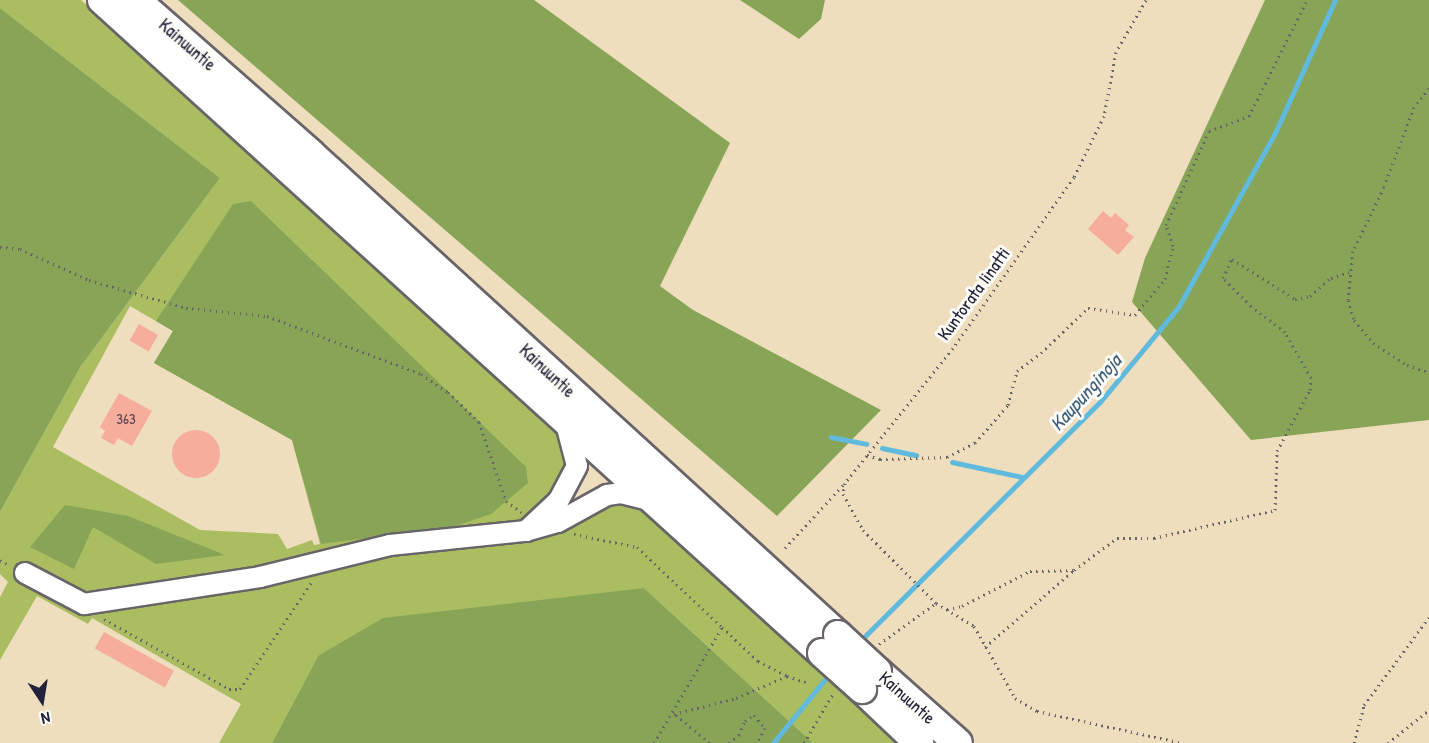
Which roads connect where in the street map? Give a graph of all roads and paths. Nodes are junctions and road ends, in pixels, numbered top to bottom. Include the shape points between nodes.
1 (102, 0) edge
2 (136, 0) edge
3 (1146, 0) edge
4 (1307, 0) edge
5 (1429, 88) edge
6 (0, 247) edge
7 (1349, 272) junction
8 (1429, 372) edge
9 (564, 418) junction
10 (867, 455) junction
11 (845, 483) junction
12 (657, 501) junction
13 (535, 526) junction
14 (785, 548) dead end
15 (324, 564) junction
16 (1074, 570) junction
17 (25, 573) dead end
18 (84, 604) junction
19 (945, 609) junction
20 (1429, 617) edge
21 (722, 627) junction
22 (830, 644) junction
23 (985, 648) junction
24 (786, 676) junction
25 (869, 680) junction
26 (806, 682) dead end
27 (830, 700) dead end
28 (1429, 710) edge
29 (674, 714) junction
30 (654, 743) edge
31 (710, 743) edge
32 (729, 743) edge
33 (757, 743) edge
34 (804, 743) edge
35 (920, 743) edge
36 (958, 743) edge
37 (1182, 743) edge
38 (1354, 743) edge
39 (1388, 743) edge

1 - 9 highway, Kainuuntie
2 - 22 highway, Kainuuntie via 311,154
3 - 10 path, Kuntorata Iinatti via 1116,52 1104,116 1074,177 953,348
4 - 10 path via 1249,116 1209,131 1166,225 1173,246 1165,279 1135,315 1088,308 1017,371 1008,405 975,443 947,457 880,459
5 - 7 path via 1413,107 1384,187 1353,250
6 - 13 path via 20,249 89,280 186,308 267,316 421,374 448,392 479,422 506,501
7 - 8 path via 1348,300 1354,320 1373,343 1407,365
7 - 16 path via 1331,278 1310,296 1295,299 1232,259 1223,278 1285,332 1311,378 1310,390 1277,452 1275,510 1154,538 1117,538
9 - 12 highway, Kainuuntie
9 - 13 lane via 577,466 558,501
10 - 11 path, Kuntorata Iinatti
11 - 14 path, Kuntorata Iinatti
11 - 19 path via 844,502 853,518
12 - 13 lane via 621,493 608,495
12 - 22 highway, Kainuuntie
13 - 15 lane via 390,545
13 - 21 path via 637,547
15 - 18 lane
15 - 18 path via 240,689 229,689 106,621
16 - 19 path via 1029,571 962,606
16 - 23 path
17 - 18 lane
19 - 23 path via 974,626
20 - 38 path via 1364,705
21 - 24 path via 758,661
21 - 29 path
22 - 25 highway, Kainuuntie, bridge
23 - 37 path via 1015,698 1037,711
24 - 26 path
24 - 29 path via 736,698
25 - 35 highway, Kainuuntie
25 - 36 highway, Kainuuntie
27 - 34 path
28 - 39 path
29 - 30 path
29 - 31 path
32 - 33 path via 754,715 765,728

